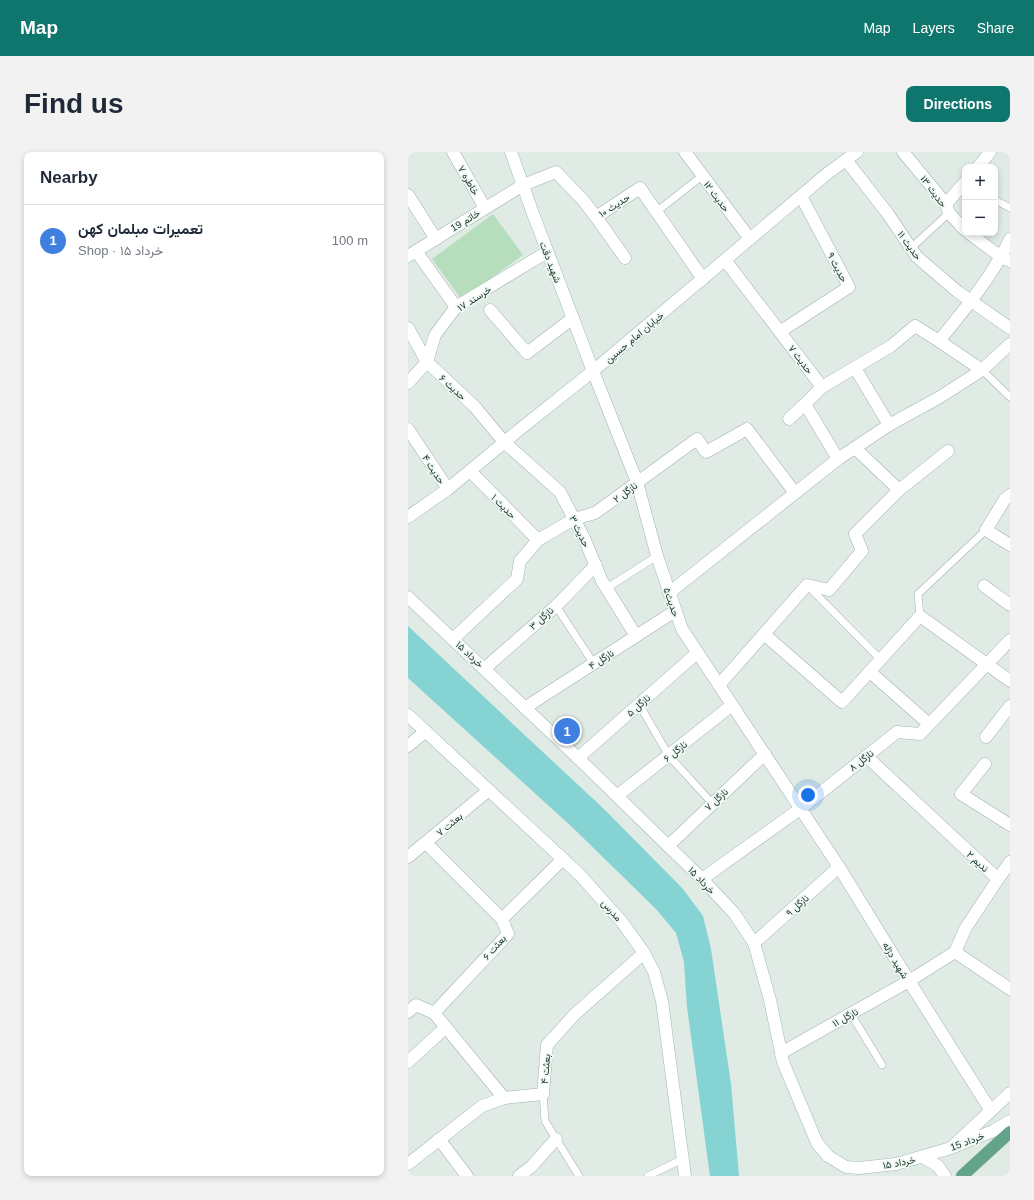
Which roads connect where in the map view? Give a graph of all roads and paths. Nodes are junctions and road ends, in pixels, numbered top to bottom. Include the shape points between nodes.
1 (453, 152) edge
2 (511, 152) edge
3 (685, 152) edge
4 (857, 152) edge
5 (903, 152) edge
6 (990, 152) edge
7 (846, 160) junction
8 (980, 164) edge
9 (702, 176) junction
10 (522, 185) junction
11 (962, 187) edge
12 (408, 195) edge
13 (801, 196) junction
14 (998, 202) edge
15 (485, 208) junction
16 (948, 208) junction
17 (1010, 208) edge
18 (656, 212) junction
19 (596, 217) junction
20 (962, 226) edge
21 (973, 236) edge
22 (436, 239) junction
23 (750, 239) junction
24 (1010, 239) edge
25 (911, 248) junction
26 (547, 252) junction
27 (412, 254) edge
28 (625, 258) dead end
29 (1006, 259) edge
30 (725, 260) junction
31 (702, 279) junction
32 (972, 301) junction
33 (456, 308) junction
34 (490, 310) dead end
35 (573, 318) junction
36 (408, 328) edge
37 (1010, 328) edge
38 (781, 331) junction
39 (938, 341) junction
40 (1010, 344) edge
41 (427, 362) junction
42 (855, 368) junction
43 (982, 370) junction
44 (593, 372) junction
45 (408, 383) edge
46 (822, 387) junction
47 (1010, 397) edge
48 (804, 404) junction
49 (789, 419) dead end
50 (889, 425) junction
51 (408, 429) edge
52 (504, 442) junction
53 (855, 448) junction
54 (948, 451) dead end
55 (838, 459) junction
56 (470, 471) junction
57 (637, 482) junction
58 (448, 489) junction
59 (899, 490) junction
60 (796, 493) junction
61 (1010, 495) edge
62 (408, 516) edge
63 (574, 518) junction
64 (986, 530) junction
65 (538, 540) junction
66 (1010, 545) edge
67 (657, 556) junction
68 (596, 565) junction
69 (807, 585) junction
70 (984, 586) dead end
71 (607, 588) junction
72 (669, 593) junction
73 (408, 597) edge
74 (1010, 605) edge
75 (556, 606) junction
76 (676, 611) junction
77 (920, 616) junction
78 (764, 634) junction
79 (636, 636) junction
80 (453, 639) junction
81 (1010, 640) edge
82 (697, 653) junction
83 (881, 660) junction
84 (594, 664) junction
85 (987, 665) junction
86 (485, 668) junction
87 (870, 672) junction
88 (1010, 681) edge
89 (719, 685) junction
90 (639, 704) junction
91 (732, 705) junction
92 (1010, 706) edge
93 (526, 707) junction
94 (408, 715) edge
95 (929, 724) junction
96 (426, 731) junction
97 (986, 737) dead end
98 (408, 746) edge
99 (765, 754) junction
100 (669, 756) junction
101 (866, 756) junction
102 (578, 758) junction
103 (985, 764) dead end
104 (489, 790) junction
105 (617, 796) junction
106 (712, 803) junction
107 (800, 809) junction
108 (1010, 825) edge
109 (426, 843) junction
110 (668, 846) junction
111 (408, 857) edge
112 (563, 859) junction
113 (1010, 862) edge
114 (839, 868) junction
115 (702, 879) junction
116 (998, 879) junction
117 (502, 919) junction
118 (754, 943) junction
119 (955, 952) junction
120 (644, 953) junction
121 (909, 981) junction
122 (1008, 985) edge
123 (408, 1012) edge
124 (434, 1012) junction
125 (851, 1014) junction
126 (446, 1027) junction
127 (781, 1053) junction
128 (408, 1062) edge
129 (882, 1066) dead end
130 (1010, 1093) edge
131 (543, 1094) junction
132 (504, 1098) junction
133 (991, 1111) junction
134 (1010, 1121) edge
135 (1010, 1132) edge
136 (439, 1139) junction
137 (556, 1139) junction
138 (951, 1148) junction
139 (923, 1157) junction
140 (684, 1159) junction
141 (408, 1164) edge
142 (467, 1176) edge
143 (519, 1176) edge
144 (579, 1176) edge
145 (648, 1176) edge
146 (685, 1176) edge
147 (945, 1176) edge
148 (962, 1176) edge

1 - 15 street, خاطره ۷
2 - 10 street, شهید دقت
3 - 9 street, حدیث ۱۲
4 - 7 street, خیابان امام حسین
5 - 16 street, حدیث ۱۳
6 - 8 street
7 - 13 street, خیابان امام حسین
7 - 25 street, حدیث ۱۱
9 - 18 lane
9 - 23 street, حدیث ۱۲
10 - 15 street, خاتم 19
10 - 19 street, حدیث ۱۰ via 556,172
10 - 26 street, شهید دقت
11 - 16 street
12 - 22 street
13 - 23 street, خیابان امام حسین
13 - 38 street, حدیث ۹ via 849,287
14 - 17 lane
15 - 22 street, خاتم 19
16 - 20 street, حدیث ۱۳
16 - 25 lane
18 - 19 street, حدیث ۱۰ via 640,188
18 - 31 street, حدیث ۱۰
19 - 28 street
21 - 29 street
22 - 27 street, خاتم 19
23 - 30 street, خیابان امام حسین
24 - 29 street
25 - 32 street, حدیث ۱۱ via 917,258
26 - 33 street, خرسند ۱۷
26 - 35 street, شهید دقت
27 - 33 street
29 - 32 street
30 - 31 street, خیابان امام حسین
30 - 38 street, حدیث ۷
31 - 44 street, خیابان امام حسین
32 - 37 street, حدیث ۱۱
32 - 39 street
33 - 41 street, خرسند ۱۷ via 435,335
34 - 35 street via 527,353
35 - 44 street, شهید دقت
36 - 41 street, حدیث ۶
38 - 46 street, حدیث ۷
39 - 42 street via 915,326 891,346
39 - 43 street
40 - 43 street
41 - 45 street, خرسند ۱۷
41 - 52 street, حدیث ۶ via 475,407
42 - 46 street
42 - 50 street
43 - 47 lane
43 - 50 street
44 - 52 street, خیابان امام حسین
44 - 57 street, حدیث۵
46 - 48 street
48 - 49 street
48 - 55 street
50 - 53 street
51 - 58 street, حدیث ۴
52 - 56 street, خیابان امام حسین
52 - 63 street, حدیث ۳ via 560,492
53 - 55 street
53 - 59 street
54 - 59 street
55 - 60 street
56 - 58 street, خیابان امام حسین
56 - 65 street, حدیث ۱
57 - 60 street, نازگل ۲ via 697,439 706,452 748,429
57 - 63 street, نازگل ۲ via 595,513
57 - 67 street, حدیث۵
58 - 62 street, خیابان امام حسین
59 - 69 street via 856,534 862,551 829,590
60 - 72 street
61 - 64 street
63 - 65 street, نازگل ۲
63 - 68 street, حدیث ۳
64 - 66 street
64 - 77 lane via 918,594
65 - 80 street, نازگل ۲ via 520,561 517,579
67 - 71 lane
67 - 72 street, حدیث۵
68 - 71 street, حدیث ۳
68 - 75 street, نازگل ۳
69 - 78 street
69 - 83 lane
70 - 74 street
71 - 79 street, حدیث ۳
72 - 76 street, حدیث۵
73 - 80 street, ۱۵ خرداد
75 - 84 lane
75 - 86 street, نازگل ۳
76 - 79 street, نازگل ۴
76 - 82 street, حدیث۵ via 682,629
77 - 83 street
77 - 85 street
78 - 87 street via 842,702
78 - 89 street
79 - 84 street, نازگل ۴
80 - 86 street, ۱۵ خرداد
81 - 85 street, نازگل ۸
82 - 89 street, حدیث۵
82 - 90 street, نازگل ۵
83 - 87 street
84 - 93 street, نازگل ۴
85 - 88 street
85 - 95 street, نازگل ۸
86 - 93 street, ۱۵ خرداد
87 - 95 street
89 - 91 street, حدیث۵
90 - 100 lane
90 - 102 street, نازگل ۵
91 - 99 street, حدیث۵
91 - 100 street, نازگل ۶
92 - 97 street
93 - 102 street, ۱۵ خرداد
94 - 96 street, مدرس
95 - 101 street, نازگل ۸ via 920,734 897,732
96 - 98 street
96 - 104 street, مدرس
99 - 106 street, نازگل ۷
99 - 107 street, حدیث۵
100 - 105 street, نازگل ۶
100 - 106 lane
101 - 107 street, نازگل ۸
101 - 116 street, ندیم ۲
102 - 105 street, ۱۵ خرداد
103 - 108 street via 961,794
104 - 109 street, بعثت ۷
104 - 112 street, مدرس
105 - 110 street, ۱۵ خرداد
106 - 110 street, نازگل ۷
107 - 114 street, شهید دژله
107 - 115 street, نازگل ۸
109 - 111 street, بعثت ۷
109 - 117 street
110 - 115 street, ۱۵ خرداد
112 - 117 street, بعثت ۶
112 - 120 street, مدرس via 608,905
113 - 116 street
114 - 118 street, نازگل ۹
114 - 121 street, شهید دژله
115 - 118 street, ۱۵ خرداد via 734,913
116 - 119 street, ندیم ۲ via 965,928
117 - 124 street, بعثت ۶ via 508,934
118 - 127 street, ۱۵ خرداد
119 - 121 street, نازگل ۱۱
119 - 122 street
120 - 131 street, بعثت ۴ via 575,1014 547,1045
120 - 140 street, مدرس via 654,972 662,1001
121 - 125 street, نازگل ۱۱
121 - 133 street, شهید دژله
123 - 124 street via 416,1005
124 - 126 street
125 - 127 street, نازگل ۱۱
125 - 129 lane
126 - 128 street
126 - 132 street
127 - 139 street, ۱۵ خرداد via 817,1143 828,1156 846,1167 859,1168 896,1164
130 - 133 street
131 - 132 street, بعثت ۴
131 - 137 lane via 545,1121
132 - 136 street, بعثت ۴ via 482,1106
133 - 138 street
134 - 138 street, 15 خرداد via 993,1131
135 - 148 main road
136 - 141 street, بعثت ۴
136 - 142 street
137 - 143 street via 531,1167
137 - 144 lane
138 - 139 street, 15 خرداد
139 - 147 street via 938,1166
140 - 145 lane
140 - 146 street, مدرس

